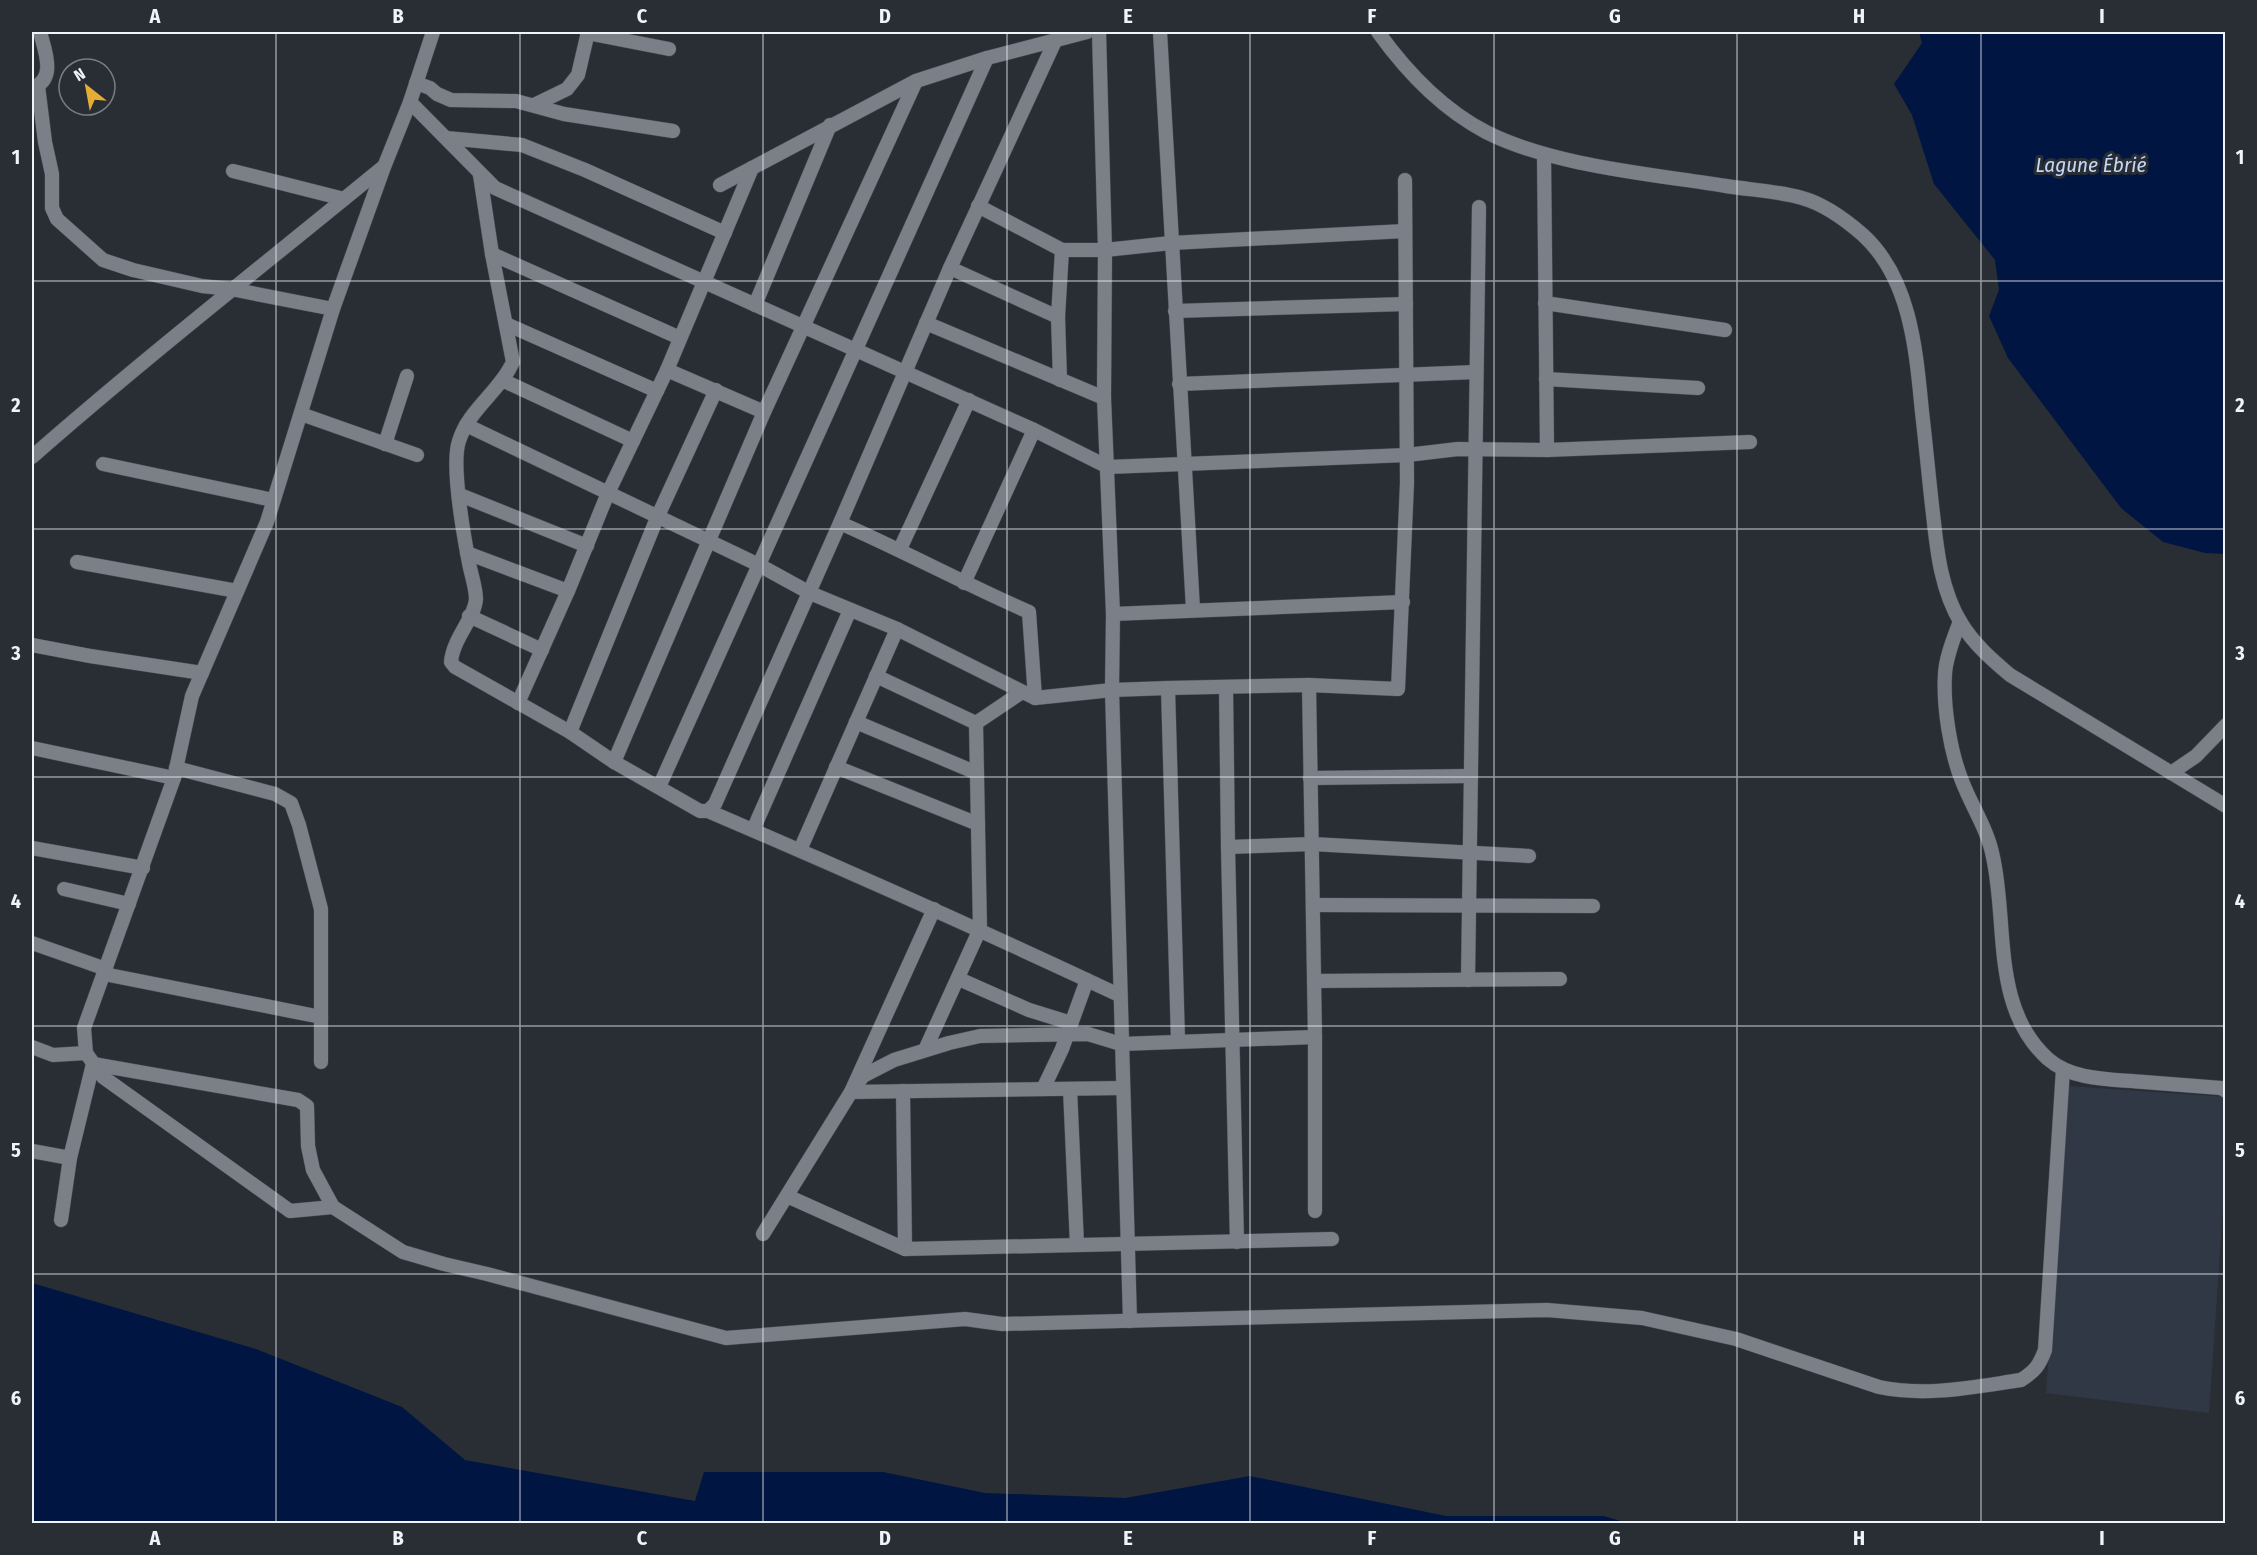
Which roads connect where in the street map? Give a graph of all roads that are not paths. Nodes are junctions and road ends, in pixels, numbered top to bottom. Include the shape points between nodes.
1 (40, 32) edge
2 (433, 32) edge
3 (587, 32) edge
4 (1087, 32) edge
5 (1099, 32) edge
6 (1160, 32) edge
7 (1378, 32) edge
8 (1056, 39) junction
9 (669, 49) dead end
10 (987, 58) junction
11 (916, 81) junction
12 (416, 83) junction
13 (35, 87) edge
14 (411, 102) junction
15 (534, 105) junction
16 (830, 125) junction
17 (674, 131) dead end
18 (446, 138) junction
19 (1544, 154) junction
20 (384, 167) junction
21 (752, 168) junction
22 (233, 171) dead end
23 (480, 174) junction
24 (1405, 180) dead end
25 (720, 186) dead end
26 (344, 199) junction
27 (978, 206) junction
28 (1479, 207) dead end
29 (1405, 231) junction
30 (725, 233) junction
31 (1171, 243) junction
32 (1062, 250) junction
33 (1105, 250) junction
34 (492, 254) junction
35 (950, 268) junction
36 (705, 282) junction
37 (231, 290) junction
38 (1406, 303) junction
39 (1545, 303) junction
40 (755, 305) junction
41 (333, 309) junction
42 (1175, 311) junction
43 (1058, 317) junction
44 (926, 323) junction
45 (506, 324) junction
46 (804, 327) junction
47 (1725, 330) dead end
48 (680, 338) junction
49 (855, 349) junction
50 (667, 370) junction
51 (906, 371) junction
52 (1476, 372) junction
53 (1406, 375) junction
54 (407, 376) dead end
55 (1546, 379) junction
56 (502, 380) junction
57 (1060, 380) junction
58 (1179, 384) junction
59 (1698, 388) dead end
60 (716, 390) junction
61 (657, 391) junction
62 (1104, 399) junction
63 (969, 400) junction
64 (764, 412) junction
65 (301, 414) junction
66 (466, 425) junction
67 (1035, 430) junction
68 (633, 441) junction
69 (1750, 441) dead end
70 (385, 444) junction
71 (1475, 448) junction
72 (1547, 450) junction
73 (417, 455) dead end
74 (1407, 455) junction
75 (32, 457) edge
76 (103, 464) dead end
77 (1184, 464) junction
78 (1108, 467) junction
79 (608, 493) junction
80 (460, 495) junction
81 (273, 501) junction
82 (657, 518) junction
83 (840, 523) junction
84 (707, 542) junction
85 (586, 546) junction
86 (900, 549) junction
87 (467, 554) junction
88 (77, 562) dead end
89 (759, 565) junction
90 (964, 583) junction
91 (237, 591) junction
92 (568, 591) junction
93 (810, 593) junction
94 (1403, 602) junction
95 (1193, 609) junction
96 (850, 610) junction
97 (1113, 614) junction
98 (469, 616) junction
99 (1960, 621) junction
100 (897, 629) junction
101 (32, 645) edge
102 (542, 650) junction
103 (202, 673) junction
104 (876, 676) junction
105 (1309, 685) junction
106 (1226, 687) junction
107 (1168, 688) junction
108 (1112, 690) junction
109 (1022, 692) junction
110 (1035, 698) junction
111 (518, 704) junction
112 (856, 722) junction
113 (976, 723) junction
114 (2226, 724) edge
115 (570, 732) junction
116 (32, 748) edge
117 (614, 762) junction
118 (836, 766) junction
119 (175, 773) junction
120 (977, 773) junction
121 (2170, 773) junction
122 (1471, 776) junction
123 (1310, 778) junction
124 (659, 787) junction
125 (2226, 806) edge
126 (708, 811) junction
127 (978, 824) junction
128 (753, 830) junction
129 (1312, 844) junction
130 (1228, 847) junction
131 (32, 848) edge
132 (800, 850) junction
133 (1470, 853) junction
134 (1529, 856) dead end
135 (143, 868) junction
136 (64, 890) dead end
137 (129, 904) junction
138 (1313, 905) junction
139 (1469, 906) junction
140 (1593, 906) dead end
141 (934, 909) junction
142 (980, 929) junction
143 (32, 944) edge
144 (105, 972) junction
145 (959, 979) junction
146 (1560, 979) dead end
147 (1088, 980) junction
148 (1468, 980) junction
149 (1314, 981) junction
150 (1119, 994) junction
151 (321, 1017) junction
152 (1069, 1028) junction
153 (1315, 1037) junction
154 (1232, 1040) junction
155 (1178, 1041) junction
156 (1121, 1044) junction
157 (32, 1047) edge
158 (925, 1050) junction
159 (90, 1058) junction
160 (321, 1062) dead end
161 (2062, 1069) junction
162 (1122, 1088) junction
163 (1043, 1089) junction
164 (1070, 1089) junction
165 (853, 1090) junction
166 (2226, 1090) edge
167 (903, 1091) junction
168 (32, 1151) edge
169 (70, 1158) junction
170 (787, 1196) junction
171 (333, 1207) junction
172 (1315, 1211) dead end
173 (61, 1220) dead end
174 (763, 1234) dead end
175 (1332, 1239) dead end
176 (1237, 1242) junction
177 (1128, 1244) junction
178 (1077, 1245) junction
179 (905, 1250) junction
180 (1130, 1321) junction

1 - 13 street via 48,72
2 - 12 street
3 - 9 street
3 - 15 street via 578,75 567,89
4 - 8 street
5 - 33 street
6 - 31 street
7 - 19 street via 1410,73 1448,106 1486,132
8 - 10 street
8 - 27 street
10 - 11 street
10 - 49 street
11 - 16 street
11 - 46 street
12 - 14 street
12 - 15 street via 451,100
13 - 37 street via 52,174 52,208 57,219 103,260
14 - 18 street
14 - 20 street
15 - 17 street via 564,114
16 - 21 street
16 - 40 street
18 - 23 street
18 - 30 street via 522,145
19 - 39 street
19 - 99 street via 1803,198 1840,217 1865,237 1889,266 1915,344 1936,542 1943,580
20 - 26 street
20 - 41 street
21 - 25 street
21 - 30 street
22 - 26 street
23 - 34 street
23 - 36 street via 495,188
24 - 29 street
26 - 37 street
27 - 32 street
27 - 35 street
28 - 52 street
29 - 31 street
29 - 38 street
30 - 36 street
31 - 33 street
31 - 42 street
32 - 33 street
32 - 43 street
33 - 62 street
34 - 45 street
34 - 48 street
35 - 43 street
35 - 44 street
36 - 40 street
36 - 48 street
37 - 41 street
37 - 75 street
38 - 42 street
38 - 53 street
39 - 47 street
39 - 55 street
40 - 46 street
41 - 65 street
42 - 58 street
43 - 57 street
44 - 51 street
44 - 57 street
45 - 56 street via 513,362
45 - 61 street
46 - 49 street
46 - 64 street
48 - 50 street
49 - 51 street
49 - 89 street
50 - 60 street
50 - 61 street
51 - 63 street
51 - 83 street
52 - 53 street
52 - 71 street
53 - 58 street
53 - 74 street
54 - 70 street
55 - 59 street
55 - 72 street
56 - 66 street
56 - 68 street
57 - 62 street
58 - 77 street
60 - 64 street
60 - 82 street
61 - 68 street
62 - 78 street
63 - 67 street
63 - 86 street
64 - 84 street
65 - 70 street
65 - 81 street
66 - 79 street
66 - 80 street via 458,442
67 - 78 street
67 - 90 street
68 - 79 street
69 - 72 street
70 - 73 street
71 - 72 street
71 - 74 street
71 - 122 street
74 - 77 street
74 - 94 street
76 - 81 street
77 - 78 street
77 - 95 street
78 - 97 street
79 - 82 street
79 - 85 street
80 - 85 street
80 - 87 street
81 - 91 street
82 - 84 street
82 - 115 street
83 - 86 street
83 - 93 street
84 - 89 street
84 - 117 street
85 - 92 street
86 - 90 street
87 - 92 street
87 - 98 street via 476,599
88 - 91 street
89 - 93 street
89 - 124 street
90 - 110 street via 1029,612
91 - 103 street
92 - 102 street
93 - 96 street
93 - 126 street via 715,804
94 - 95 street
94 - 105 street via 1398,689
95 - 97 street
96 - 100 street
96 - 128 street
97 - 108 street
98 - 102 street
98 - 111 street via 452,650 451,662
99 - 121 street via 1985,654 2010,675
99 - 161 street via 1945,674 1955,763 1993,854 2002,948 2016,1015 2036,1046
100 - 104 street
100 - 109 street
101 - 103 street
102 - 111 street
103 - 119 street via 192,696
104 - 112 street
104 - 113 street
105 - 106 street
105 - 123 street
106 - 107 street
106 - 130 street
107 - 108 street
107 - 155 street
108 - 110 street
108 - 150 street
109 - 110 street
109 - 113 street
111 - 115 street
112 - 118 street
112 - 120 street
113 - 120 street
114 - 121 street via 2196,756
115 - 117 street
116 - 119 street
117 - 124 street
118 - 127 street
118 - 132 street
119 - 135 street
119 - 151 street via 275,794 291,803 321,909
120 - 127 street
121 - 125 street
122 - 123 street
122 - 133 street
123 - 129 street
124 - 126 street via 700,811
126 - 128 street
127 - 142 street
128 - 132 street
129 - 130 street
129 - 133 street
129 - 138 street
130 - 154 street
131 - 135 street
132 - 141 street
133 - 134 street
133 - 139 street
135 - 137 street
136 - 137 street
137 - 144 street
138 - 139 street
138 - 149 street
139 - 140 street
139 - 148 street
141 - 142 street
141 - 165 street
142 - 145 street
142 - 147 street
143 - 144 street
144 - 151 street
144 - 159 street via 84,1028
145 - 152 street
145 - 158 street
146 - 148 street
147 - 150 street
147 - 152 street
148 - 149 street
149 - 153 street
150 - 156 street
151 - 160 street
152 - 156 street
152 - 158 street via 980,1036
152 - 163 street
153 - 154 street
153 - 172 street
154 - 155 street
154 - 176 street
155 - 156 street
156 - 162 street
157 - 159 street via 53,1055
158 - 165 street via 863,1076
159 - 169 street
159 - 171 street via 103,1077 290,1211
159 - 171 street via 298,1100 307,1106 313,1170
161 - 166 street via 2088,1077
161 - 180 street via 2045,1350 2033,1372 2020,1380 1904,1392 1736,1339 1642,1318 1547,1310
162 - 164 street
162 - 177 street
163 - 164 street
163 - 167 street
164 - 178 street
165 - 167 street
165 - 170 street
167 - 179 street
168 - 169 street
169 - 173 street
170 - 174 street
170 - 179 street
171 - 180 street via 403,1252 726,1338 964,1319 1002,1324
175 - 176 street
176 - 177 street
177 - 178 street
177 - 180 street
178 - 179 street

